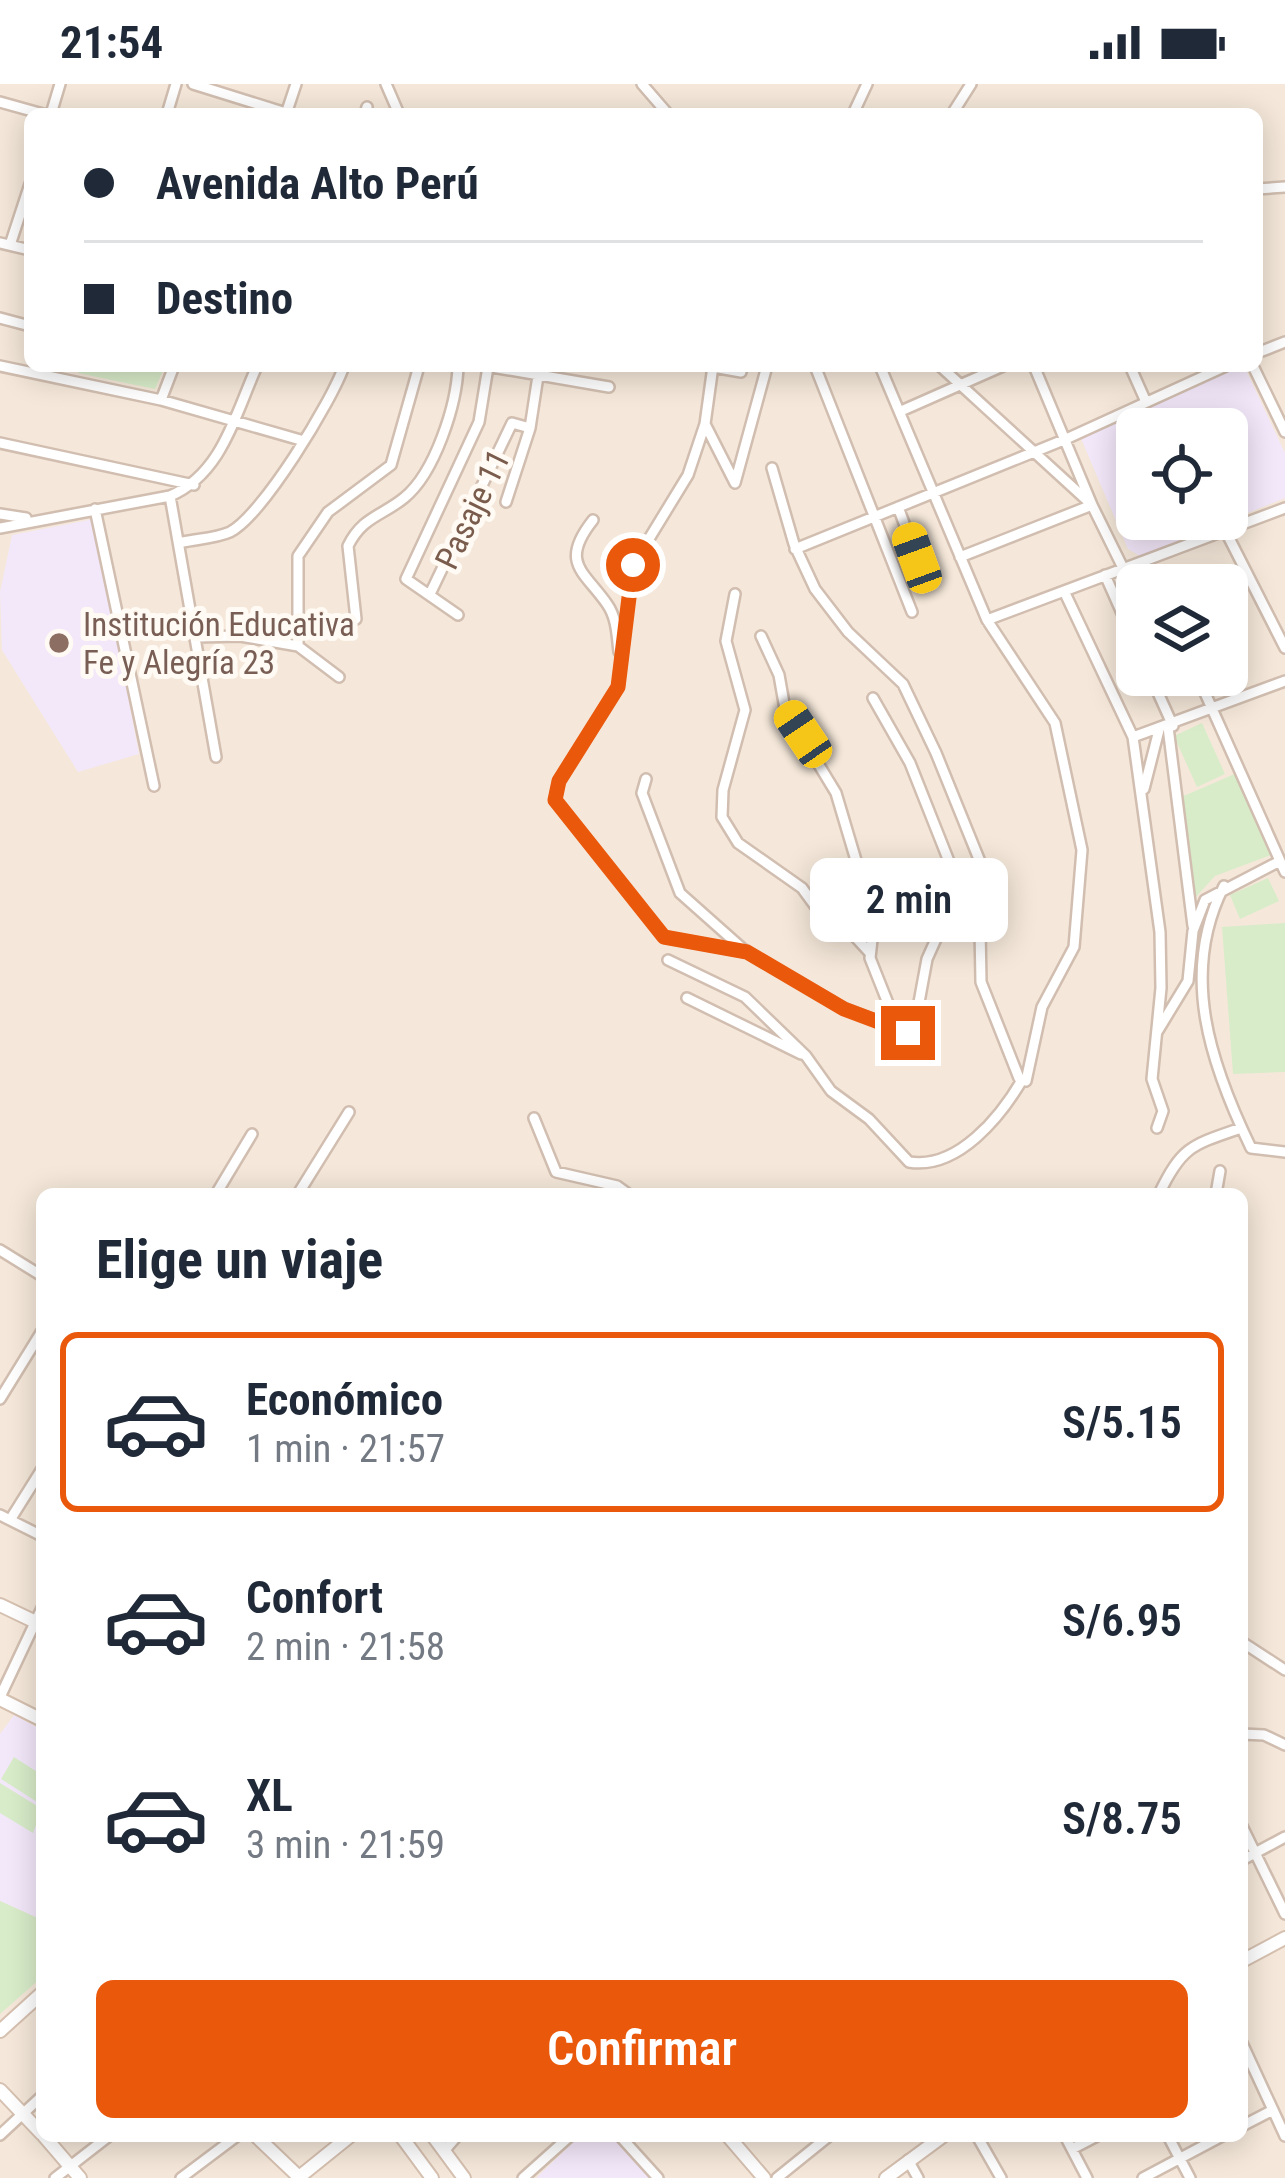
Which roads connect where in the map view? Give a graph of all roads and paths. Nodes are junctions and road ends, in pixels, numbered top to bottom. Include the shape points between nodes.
1 (193, 84) edge
2 (642, 84) edge
3 (270, 108) edge
4 (663, 108) edge
5 (24, 198) edge
6 (5, 244) edge
7 (28, 372) edge
8 (172, 372) edge
9 (254, 372) edge
10 (342, 372) edge
11 (417, 372) edge
12 (457, 372) edge
13 (486, 372) edge
14 (518, 372) edge
15 (712, 372) edge
16 (765, 372) edge
17 (817, 372) edge
18 (883, 372) edge
19 (948, 372) edge
20 (990, 372) edge
21 (1037, 372) edge
22 (1133, 372) edge
23 (1213, 372) edge
24 (1256, 372) edge
25 (538, 376) junction
26 (965, 384) junction
27 (609, 387) dead end
28 (161, 400) junction
29 (1146, 403) junction
30 (901, 411) junction
31 (234, 418) junction
32 (705, 424) junction
33 (530, 428) junction
34 (1285, 432) edge
35 (1066, 439) junction
36 (304, 441) junction
37 (0, 443) edge
38 (1031, 449) junction
39 (772, 468) dead end
40 (195, 485) junction
41 (933, 493) junction
42 (170, 496) junction
43 (506, 502) dead end
44 (1092, 506) junction
45 (898, 507) junction
46 (1285, 508) edge
47 (95, 509) junction
48 (0, 514) edge
49 (873, 516) junction
50 (31, 519) junction
51 (592, 520) dead end
52 (1248, 522) edge
53 (0, 528) edge
54 (1199, 540) edge
55 (1230, 540) edge
56 (183, 542) junction
57 (796, 549) junction
58 (960, 557) junction
59 (917, 558) dead end
60 (1141, 562) joint
61 (1121, 564) edge
62 (1135, 564) edge
63 (1116, 571) edge
64 (1105, 575) junction
65 (1064, 591) junction
66 (430, 594) junction
67 (735, 594) dead end
68 (1116, 599) edge
69 (912, 612) dead end
70 (458, 615) dead end
71 (356, 620) dead end
72 (987, 620) junction
73 (761, 636) dead end
74 (197, 637) junction
75 (298, 646) junction
76 (1285, 648) edge
77 (620, 657) junction
78 (339, 677) dead end
79 (1285, 681) edge
80 (1156, 696) edge
81 (1207, 696) edge
82 (873, 698) dead end
83 (1214, 710) junction
84 (1166, 728) junction
85 (1133, 737) junction
86 (216, 757) dead end
87 (646, 779) dead end
88 (154, 786) dead end
89 (1142, 796) junction
90 (1282, 860) edge
91 (954, 874) junction
92 (1223, 886) junction
93 (980, 929) junction
94 (1193, 931) junction
95 (747, 952) junction
96 (870, 953) junction
97 (668, 960) dead end
98 (687, 998) dead end
99 (899, 1031) junction
100 (1154, 1037) junction
101 (806, 1056) junction
102 (1022, 1080) junction
103 (350, 1112) dead end
104 (534, 1118) dead end
105 (1156, 1128) dead end
106 (1241, 1128) junction
107 (252, 1134) dead end
108 (1285, 1152) edge
109 (1220, 1171) dead end
110 (219, 1188) edge
111 (302, 1188) edge
112 (620, 1188) edge
113 (1162, 1188) edge
114 (1217, 1188) edge
115 (0, 1250) edge
116 (10, 1260) junction
117 (36, 1273) edge
118 (0, 1275) edge
119 (36, 1342) edge
120 (0, 1399) edge
121 (36, 1477) edge
122 (5, 1518) edge
123 (36, 1533) edge
124 (0, 1605) edge
125 (36, 1617) edge
126 (36, 1624) edge
127 (1248, 1646) edge
128 (1285, 1670) edge
129 (0, 1698) edge
130 (36, 1717) edge
131 (1248, 1734) edge
132 (1285, 1745) edge
133 (1285, 1837) edge
134 (1248, 1838) edge
135 (1255, 1853) junction
136 (1248, 1857) edge
137 (1285, 1913) edge
138 (1285, 1938) edge
139 (1248, 1958) edge
140 (36, 1998) edge
141 (0, 2031) edge
142 (1248, 2065) edge
143 (0, 2090) edge
144 (36, 2101) edge
145 (1273, 2110) junction
146 (23, 2113) junction
147 (1282, 2120) edge
148 (1248, 2123) edge
149 (36, 2127) edge
150 (0, 2135) edge
151 (1285, 2136) edge
152 (49, 2142) edge
153 (101, 2142) edge
154 (229, 2142) edge
155 (262, 2142) edge
156 (342, 2142) edge
157 (404, 2142) edge
158 (437, 2142) edge
159 (452, 2142) edge
160 (563, 2142) edge
161 (625, 2142) edge
162 (733, 2142) edge
163 (822, 2142) edge
164 (934, 2142) edge
165 (980, 2142) edge
166 (1068, 2142) edge
167 (1085, 2142) edge
168 (1171, 2142) edge
169 (1210, 2142) edge
170 (1072, 2149) junction
171 (444, 2151) junction
172 (1179, 2158) junction
173 (908, 2160) junction
174 (70, 2165) junction
175 (298, 2177) edge
176 (428, 2177) edge
177 (55, 2178) edge
178 (80, 2178) edge
179 (181, 2178) edge
180 (464, 2178) edge
181 (523, 2178) edge
182 (658, 2178) edge
183 (764, 2178) edge
184 (777, 2178) edge
185 (886, 2178) edge
186 (918, 2178) edge
187 (1001, 2178) edge
188 (1087, 2178) edge
189 (1143, 2178) edge
190 (1190, 2178) edge

1 - 3 street
2 - 4 street
5 - 6 street
7 - 28 street
8 - 28 street
9 - 31 street
10 - 36 street
11 - 75 street via 391,465 328,512 298,556
12 - 71 street via 416,486 368,516 348,546
13 - 66 street via 479,422 406,579
14 - 25 street
15 - 32 street
16 - 32 street via 735,483
17 - 49 street
18 - 30 street
19 - 26 street
20 - 26 street
21 - 35 street
22 - 29 street
23 - 29 street
24 - 34 street
25 - 27 street
25 - 33 street
26 - 30 street
26 - 38 street
28 - 31 street
29 - 35 street
30 - 41 street
31 - 36 street
31 - 40 street
32 - 77 street via 679,498 633,565
33 - 43 street
33 - 66 street, Pasaje 11 via 512,423
35 - 38 street
35 - 44 street
36 - 56 street via 231,531
37 - 40 street
38 - 41 street
38 - 44 street
39 - 57 street
40 - 42 street
41 - 45 street
41 - 58 street
42 - 47 street
42 - 56 street
44 - 58 street
44 - 61 street
45 - 49 street
45 - 59 street
46 - 52 street
47 - 50 street
47 - 88 street
48 - 50 street
49 - 57 street
49 - 69 street
50 - 53 street
51 - 77 street via 577,564 609,607
54 - 60 street
55 - 76 street
56 - 74 street
57 - 93 street via 848,632 903,684 979,852 986,886
58 - 72 street
60 - 62 street
63 - 64 street
64 - 65 street
64 - 68 street
65 - 72 street
65 - 85 street
66 - 70 street
67 - 96 street via 726,641 744,723 722,817 738,843 802,888 824,918
72 - 102 street via 1055,722 1084,865 1074,947 1042,1007 1031,1073
73 - 96 street via 785,709 836,794 874,921
74 - 75 street
74 - 86 street
75 - 78 street
77 - 95 street via 612,702 559,781 555,800 664,937
79 - 83 street
80 - 84 street
81 - 83 street
82 - 91 street via 910,763
83 - 84 street
83 - 90 street
84 - 85 street
84 - 89 street
84 - 94 street
85 - 89 street
87 - 95 street via 642,793 680,893
89 - 100 street via 1160,932
90 - 92 street
91 - 93 street via 967,881
91 - 99 street via 915,1024
92 - 94 street via 1205,900
92 - 106 street via 1202,955 1205,1032
93 - 102 street via 981,982
94 - 100 street via 1188,981
95 - 99 street
96 - 99 street
97 - 101 street via 745,997
98 - 101 street
100 - 105 street via 1152,1079 1163,1111
101 - 102 street via 831,1091 902,1157 919,1163 982,1134
103 - 111 street
104 - 112 street via 556,1172
106 - 108 street via 1251,1148
106 - 113 street via 1191,1146
107 - 110 street
109 - 114 street
115 - 116 street
116 - 117 street
116 - 118 street
119 - 120 street
121 - 122 street
122 - 123 street
124 - 125 street
126 - 129 street
127 - 128 street
129 - 130 street
131 - 132 street
133 - 135 street
134 - 135 street
135 - 136 street
135 - 137 street
138 - 139 street
140 - 141 street
142 - 145 street
143 - 146 street
144 - 146 street
145 - 147 street
145 - 148 street
146 - 149 street
146 - 150 street
147 - 151 street
152 - 174 street
153 - 174 street
154 - 179 street
155 - 175 street
156 - 175 street
157 - 176 street
158 - 171 street
159 - 171 street
160 - 181 street
161 - 182 street
162 - 183 street
163 - 184 street
164 - 173 street
165 - 187 street
166 - 170 street
167 - 170 street
168 - 172 street
169 - 172 street
170 - 188 street
171 - 180 street
172 - 189 street
172 - 190 street
173 - 185 street
173 - 186 street
174 - 177 street
174 - 178 street

